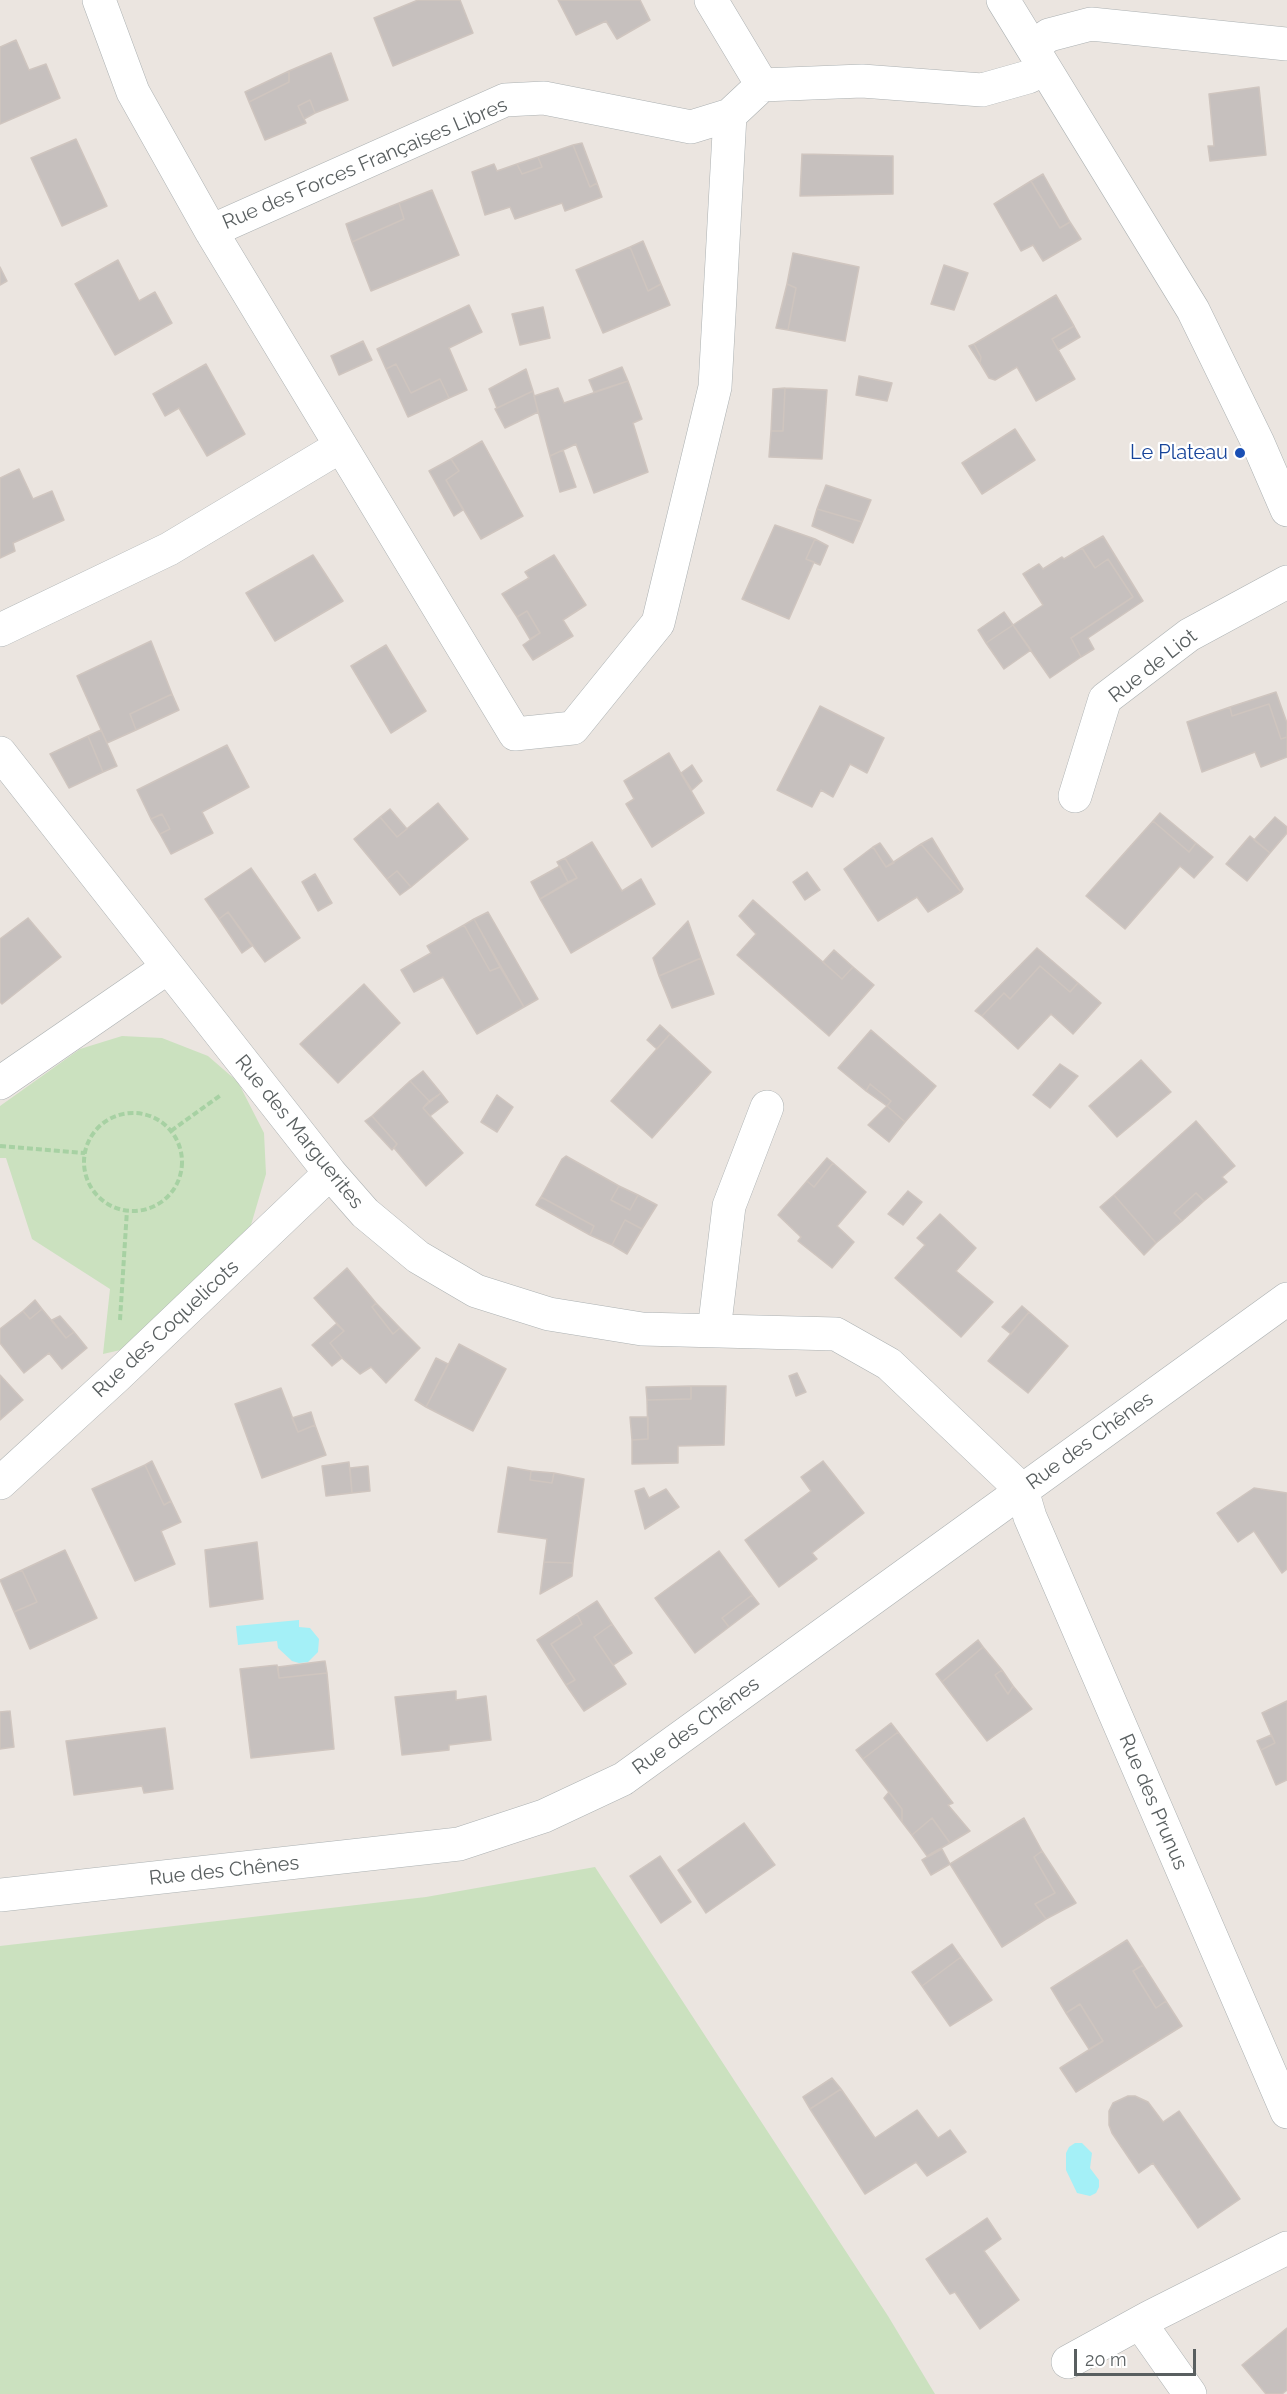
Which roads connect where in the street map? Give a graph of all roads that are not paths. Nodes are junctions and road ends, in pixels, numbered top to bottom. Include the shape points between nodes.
1 (99, 0) edge
2 (711, 0) edge
3 (1003, 0) edge
4 (1287, 44) edge
5 (1039, 58) junction
6 (762, 85) junction
7 (730, 115) junction
8 (211, 231) junction
9 (341, 446) junction
10 (1287, 510) edge
11 (1287, 582) edge
12 (0, 630) edge
13 (0, 753) edge
14 (1075, 796) dead end
15 (167, 969) junction
16 (0, 1083) edge
17 (767, 1107) dead end
18 (330, 1173) junction
19 (1287, 1299) edge
20 (714, 1331) junction
21 (0, 1484) edge
22 (1022, 1490) junction
23 (0, 1895) edge
24 (1287, 2112) edge
25 (1287, 2248) edge
26 (1140, 2323) junction
27 (1068, 2362) dead end
28 (1190, 2394) edge

1 - 8 street, Rue des Forces Françaises Libres via 133,92
2 - 6 street
3 - 5 street
4 - 5 street via 1091,24 1049,35
5 - 6 street via 1028,77 982,90 862,81
5 - 10 street via 1193,310
6 - 7 street, Rue des Forces Françaises Libres
7 - 8 street, Rue des Forces Françaises Libres via 691,127 544,98 505,100
7 - 9 street, Rue des Forces Françaises Libres via 715,387 658,623 573,728 515,734
8 - 9 street, Rue des Forces Françaises Libres
9 - 12 street via 169,549
11 - 14 street, Rue de Liot via 1189,635 1105,699
13 - 15 street, Rue des Marguerites
15 - 16 street
15 - 18 street, Rue des Marguerites
17 - 20 street via 729,1206
18 - 20 street, Rue des Marguerites via 365,1213 418,1257 476,1290 549,1314 642,1329
18 - 21 street, Rue des Coquelicots
19 - 22 street, Rue des Chênes
20 - 22 street, Rue des Marguerites via 836,1334 889,1364
22 - 23 street, Rue des Chênes via 623,1779 544,1816 459,1844
22 - 24 street, Rue des Prunus via 1030,1517
25 - 26 street
26 - 27 street
26 - 28 street

